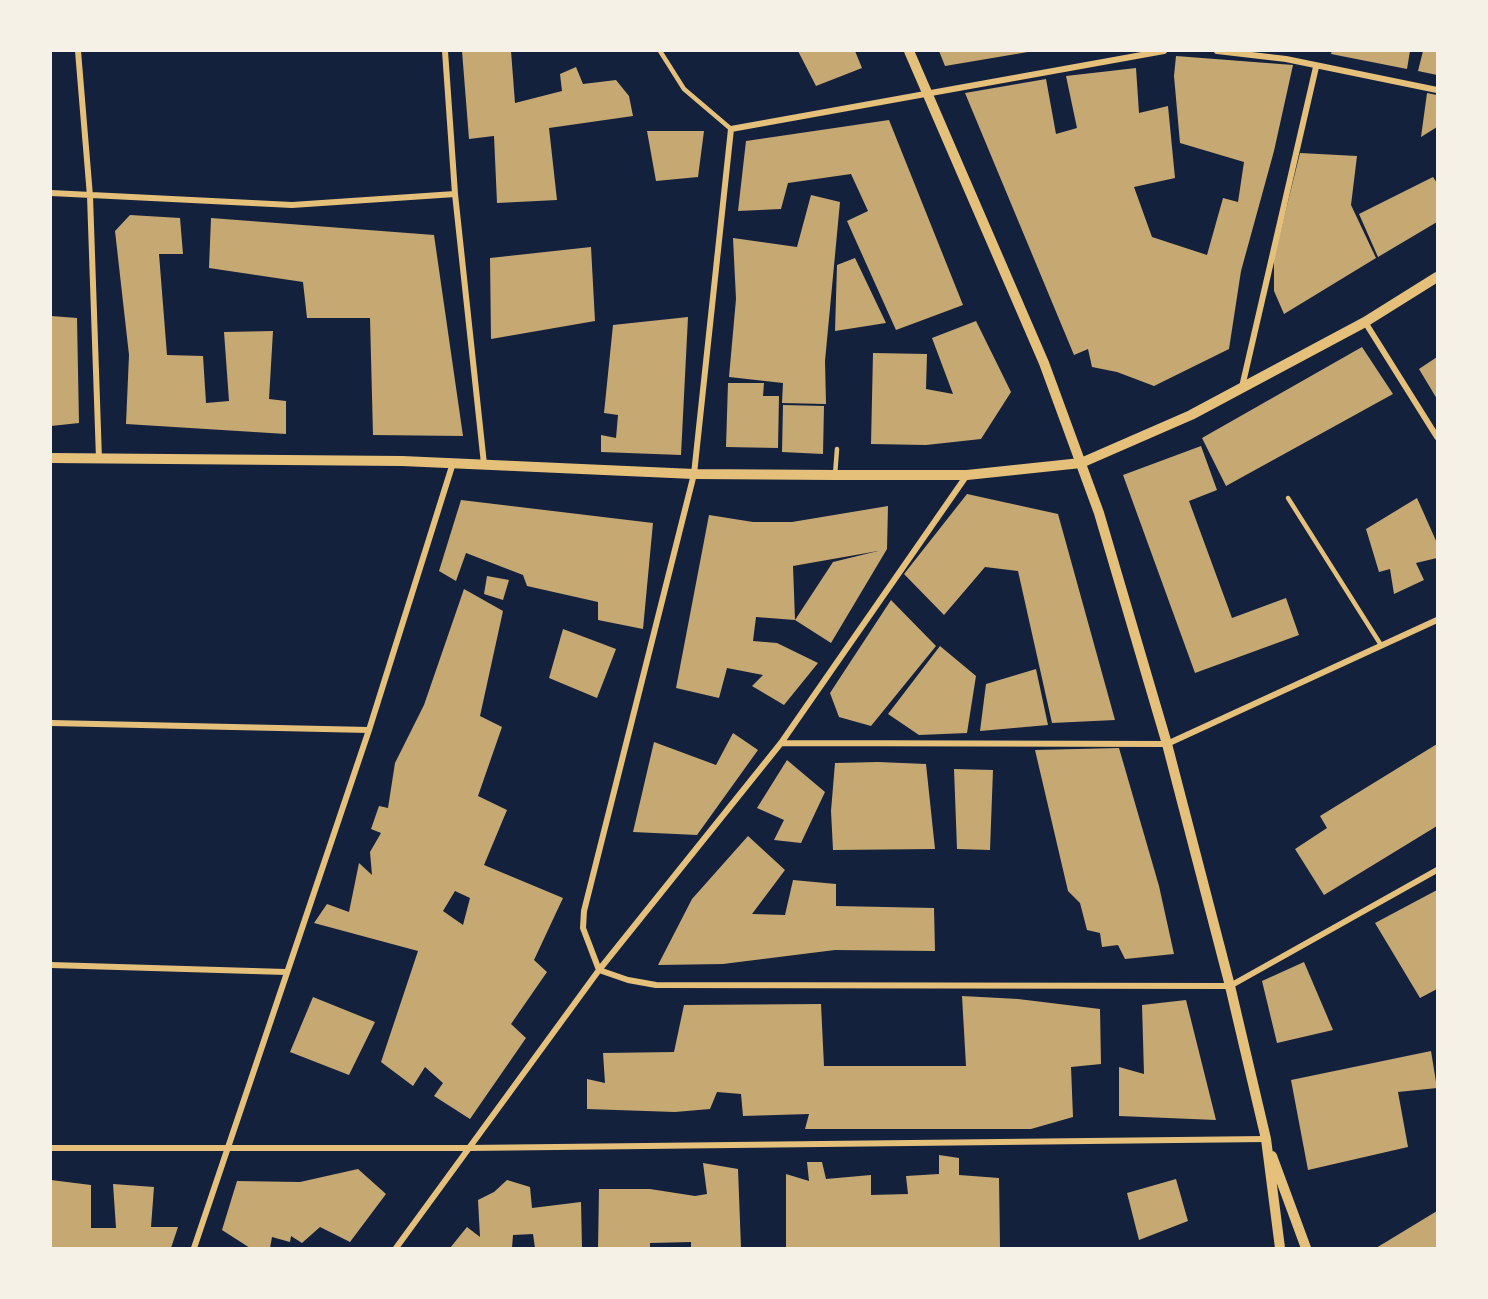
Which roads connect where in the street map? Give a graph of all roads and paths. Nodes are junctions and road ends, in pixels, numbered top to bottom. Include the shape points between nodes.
1 (78, 51) edge
2 (445, 51) edge
3 (660, 51) edge
4 (909, 51) edge
5 (1164, 51) edge
6 (1217, 51) edge
7 (1316, 67) junction
8 (1437, 90) edge
9 (927, 92) junction
10 (731, 129) junction
11 (51, 193) edge
12 (455, 194) junction
13 (90, 196) junction
14 (1437, 277) edge
15 (1365, 322) junction
16 (1242, 388) junction
17 (1437, 437) edge
18 (837, 449) dead end
19 (51, 458) edge
20 (99, 459) junction
21 (453, 463) junction
22 (1081, 463) junction
23 (484, 464) junction
24 (694, 474) junction
25 (835, 475) junction
26 (967, 475) junction
27 (1288, 498) dead end
28 (1437, 620) edge
29 (1381, 645) junction
30 (51, 723) edge
31 (369, 730) junction
32 (781, 743) junction
33 (1167, 744) junction
34 (1437, 870) edge
35 (51, 965) edge
36 (599, 970) junction
37 (286, 972) junction
38 (1230, 986) junction
39 (1266, 1139) junction
40 (227, 1146) junction
41 (51, 1148) edge
42 (467, 1148) junction
43 (194, 1248) edge
44 (396, 1248) edge
45 (1280, 1248) edge
46 (1306, 1248) edge

1 - 13 street
2 - 12 street
3 - 10 lane via 684,89
4 - 9 street
5 - 9 street
6 - 7 street via 1286,59
7 - 8 street
7 - 16 street
9 - 10 street
9 - 22 street via 1044,363
10 - 24 street
11 - 13 street
12 - 13 street via 292,205
12 - 23 street
13 - 20 street
14 - 15 street
15 - 16 street
15 - 17 street
16 - 22 street
18 - 25 lane
19 - 20 street
20 - 21 street
21 - 23 street
21 - 31 street
22 - 26 street
22 - 33 street via 1100,513
23 - 24 street
24 - 25 street
24 - 36 street via 584,911 584,927
25 - 26 street
26 - 32 street
27 - 29 lane
28 - 29 street
29 - 33 street
30 - 31 street
31 - 37 street
32 - 33 street
32 - 36 street
33 - 38 street
34 - 38 street
35 - 37 street
36 - 38 street via 656,986
36 - 42 street
37 - 40 street
38 - 39 street
39 - 42 street
39 - 45 street
39 - 46 street
40 - 41 street
40 - 42 street
40 - 43 street
42 - 44 street

